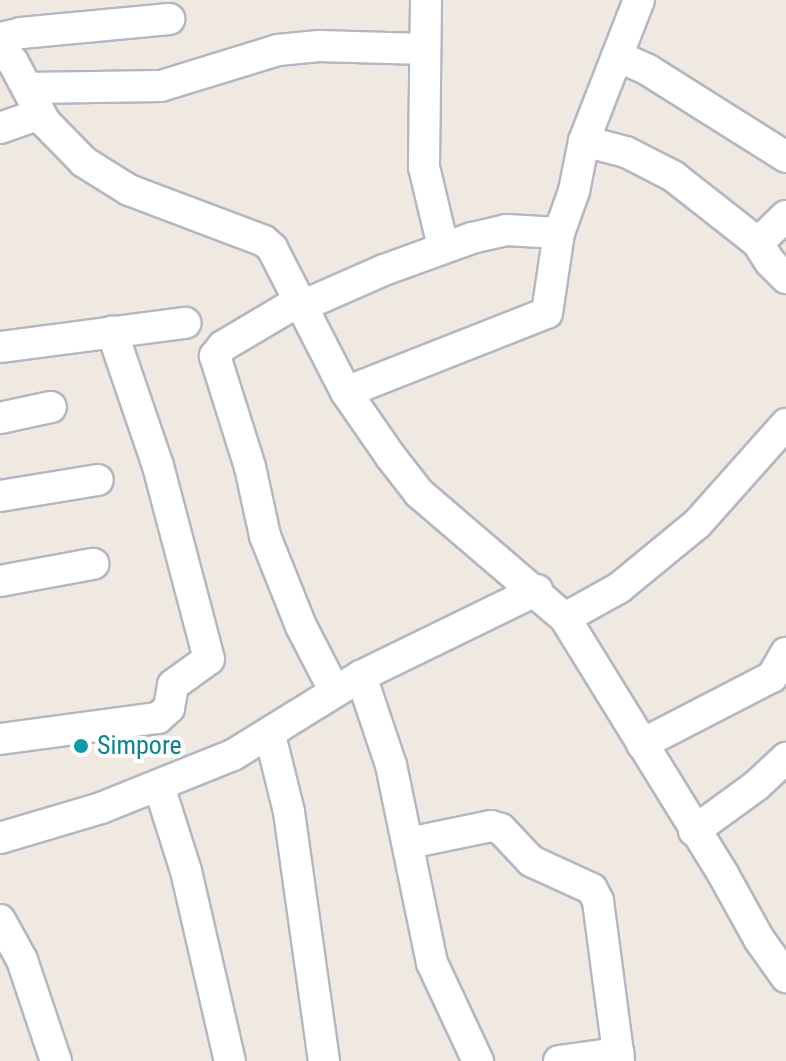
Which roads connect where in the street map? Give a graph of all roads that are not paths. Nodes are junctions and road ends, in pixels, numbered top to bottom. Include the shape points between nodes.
1 (426, 0) edge
2 (639, 0) edge
3 (169, 19) dead end
4 (0, 38) edge
5 (0, 48) edge
6 (424, 49) junction
7 (617, 56) junction
8 (33, 101) junction
9 (0, 128) edge
10 (584, 141) junction
11 (786, 157) edge
12 (786, 216) edge
13 (559, 233) junction
14 (758, 243) junction
15 (443, 247) junction
16 (786, 278) edge
17 (300, 303) junction
18 (185, 323) dead end
19 (112, 332) junction
20 (0, 347) edge
21 (346, 392) junction
22 (51, 407) dead end
23 (0, 418) edge
24 (786, 424) edge
25 (98, 480) dead end
26 (0, 496) edge
27 (93, 564) dead end
28 (0, 581) edge
29 (537, 590) junction
30 (565, 618) junction
31 (786, 653) edge
32 (361, 676) junction
33 (335, 692) junction
34 (270, 735) junction
35 (0, 739) edge
36 (642, 744) junction
37 (786, 758) edge
38 (159, 786) junction
39 (694, 831) junction
40 (0, 838) edge
41 (409, 843) junction
42 (0, 920) edge
43 (786, 977) edge
44 (618, 1057) edge
45 (56, 1061) edge
46 (230, 1061) edge
47 (324, 1061) edge
48 (478, 1061) edge
49 (559, 1061) edge

1 - 6 street
2 - 7 street
3 - 4 street
5 - 8 street
6 - 8 street via 291,49 161,86
6 - 15 street via 424,167
7 - 10 street
7 - 11 street
8 - 9 street
8 - 17 street via 84,162 129,190 264,241
10 - 13 street
10 - 14 street via 626,152 673,176
12 - 14 street
13 - 15 street via 506,230
13 - 21 street via 547,313
14 - 16 street
15 - 17 street
17 - 21 street
17 - 33 street via 223,346 215,356 250,467 265,536 301,626
18 - 19 street
19 - 20 street
19 - 35 street via 158,466 209,659 173,685 169,708 158,718
21 - 29 street via 419,493
22 - 23 street
24 - 30 street via 697,524 619,588
25 - 26 street
27 - 28 street
29 - 30 street
29 - 32 street
30 - 36 street
31 - 36 street via 772,677
32 - 33 street
32 - 41 street via 391,765
33 - 34 street
34 - 38 street
34 - 47 street via 289,812
36 - 39 street
37 - 39 street
38 - 40 street
38 - 46 street via 186,871
39 - 43 street
41 - 44 street via 491,826 501,829 531,861 592,889 598,901
41 - 48 street via 432,963
42 - 45 street via 22,960
44 - 49 street

